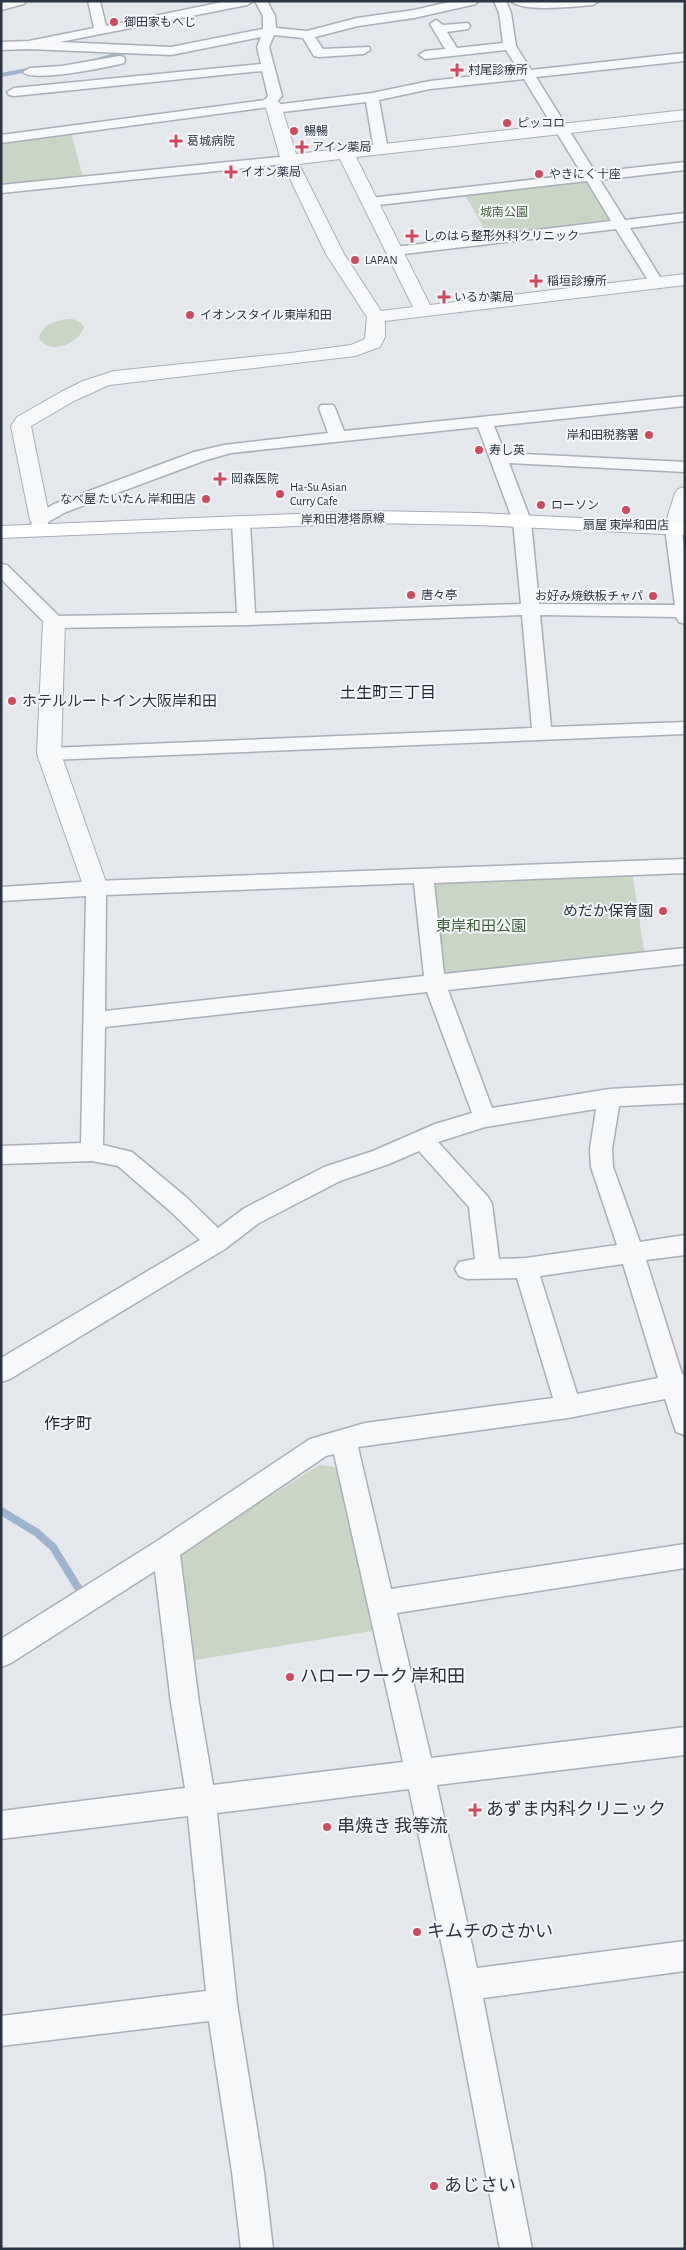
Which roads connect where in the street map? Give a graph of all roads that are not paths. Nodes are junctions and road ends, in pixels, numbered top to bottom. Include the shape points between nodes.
1 (20, 1) edge
2 (94, 1) edge
3 (247, 1) edge
4 (261, 1) edge
5 (472, 1) edge
6 (500, 1) edge
7 (517, 1) edge
8 (593, 1) edge
9 (1, 6) edge
10 (464, 26) dead end
11 (101, 30) junction
12 (270, 31) junction
13 (307, 35) junction
14 (29, 45) junction
15 (1, 46) edge
16 (510, 46) junction
17 (364, 50) dead end
18 (453, 52) junction
19 (133, 54) junction
20 (425, 55) dead end
21 (685, 57) edge
22 (267, 67) junction
23 (30, 72) dead end
24 (527, 75) junction
25 (142, 79) junction
26 (14, 92) dead end
27 (372, 97) junction
28 (272, 106) junction
29 (685, 115) edge
30 (562, 129) junction
31 (1, 138) edge
32 (381, 150) junction
33 (346, 154) junction
34 (289, 160) junction
35 (685, 166) edge
36 (591, 177) junction
37 (1, 189) edge
38 (370, 202) junction
39 (685, 217) edge
40 (621, 225) junction
41 (395, 251) junction
42 (685, 279) edge
43 (656, 282) junction
44 (424, 311) junction
45 (376, 317) junction
46 (685, 401) edge
47 (327, 408) dead end
48 (485, 423) junction
49 (338, 437) junction
50 (498, 458) junction
51 (685, 467) edge
52 (685, 493) edge
53 (522, 521) junction
54 (240, 522) junction
55 (39, 526) junction
56 (679, 529) edge
57 (1, 532) edge
58 (1, 569) edge
59 (531, 609) junction
60 (684, 614) edge
61 (246, 619) junction
62 (54, 622) junction
63 (685, 728) edge
64 (542, 733) junction
65 (50, 754) junction
66 (685, 866) edge
67 (423, 877) junction
68 (96, 888) junction
69 (1, 894) edge
70 (685, 956) edge
71 (435, 984) junction
72 (94, 1020) junction
73 (685, 1094) edge
74 (609, 1098) junction
75 (485, 1118) junction
76 (422, 1139) junction
77 (92, 1152) junction
78 (1, 1155) edge
79 (217, 1242) junction
80 (685, 1245) edge
81 (632, 1253) junction
82 (526, 1268) junction
83 (1, 1371) edge
84 (679, 1385) edge
85 (568, 1407) junction
86 (685, 1424) edge
87 (344, 1440) junction
88 (166, 1550) junction
89 (685, 1556) edge
90 (380, 1603) junction
91 (1, 1654) edge
92 (685, 1741) edge
93 (420, 1772) junction
94 (201, 1801) junction
95 (1, 1825) edge
96 (685, 1956) edge
97 (465, 1985) junction
98 (222, 2004) junction
99 (1, 2031) edge
100 (257, 2249) edge
101 (516, 2249) edge

1 - 9 street
2 - 11 street
3 - 11 street
4 - 12 street via 269,16
5 - 13 street via 357,22
6 - 16 street
7 - 8 street via 539,4
10 - 18 street via 438,26
11 - 14 street
12 - 13 street
12 - 19 street via 171,51
12 - 22 street via 263,47
13 - 17 street via 319,53
14 - 15 street
14 - 19 street
16 - 18 street
16 - 24 street
18 - 20 street
19 - 23 street via 62,70
19 - 25 street
21 - 24 street
22 - 25 street
22 - 28 street via 275,96
24 - 27 street via 430,86
24 - 30 street
25 - 26 street
27 - 28 street
27 - 32 street
28 - 31 street
28 - 34 street
29 - 30 street
30 - 32 street
30 - 36 street
32 - 33 street
33 - 34 street
33 - 38 street
34 - 37 street
34 - 45 street via 335,254
35 - 36 street
36 - 38 street
36 - 40 street
38 - 41 street
39 - 40 street
40 - 41 street
40 - 43 street
41 - 44 street
42 - 43 street
43 - 44 street
44 - 45 street
45 - 55 street via 376,337 366,347 291,359 114,377 76,392 24,421 21,426
46 - 48 street
47 - 49 street
48 - 49 street
48 - 50 street
49 - 55 street via 255,444 200,456 60,508
50 - 51 street
50 - 53 street
52 - 56 street
53 - 54 main road, 岸和田港塔原線 via 369,518
53 - 56 main road, 岸和田港塔原線
53 - 59 street
54 - 55 main road, 岸和田港塔原線
54 - 61 street
55 - 57 main road, 岸和田港塔原線
56 - 60 street
58 - 62 street
59 - 60 street
59 - 61 street
59 - 64 street
61 - 62 street
62 - 65 street
63 - 64 street
64 - 65 street
65 - 68 street
66 - 67 street
67 - 68 street
67 - 71 street
68 - 69 street
68 - 72 street
70 - 71 street
71 - 72 street
71 - 75 street
72 - 77 street
73 - 74 street
74 - 75 street
74 - 81 street via 602,1167
75 - 76 street
76 - 79 street via 382,1158 332,1174 251,1216
76 - 82 street via 480,1204 478,1269
77 - 78 street
77 - 79 street via 124,1158
79 - 83 street
80 - 81 street
81 - 82 street
81 - 84 street
82 - 85 street
84 - 85 street
84 - 86 street
85 - 87 street via 364,1434
87 - 88 street via 319,1447
87 - 90 street
88 - 91 street
88 - 94 street
89 - 90 street
90 - 93 street
92 - 93 street
93 - 94 street
93 - 97 street
94 - 95 street
94 - 98 street
96 - 97 street
97 - 101 street
98 - 99 street
98 - 100 street

